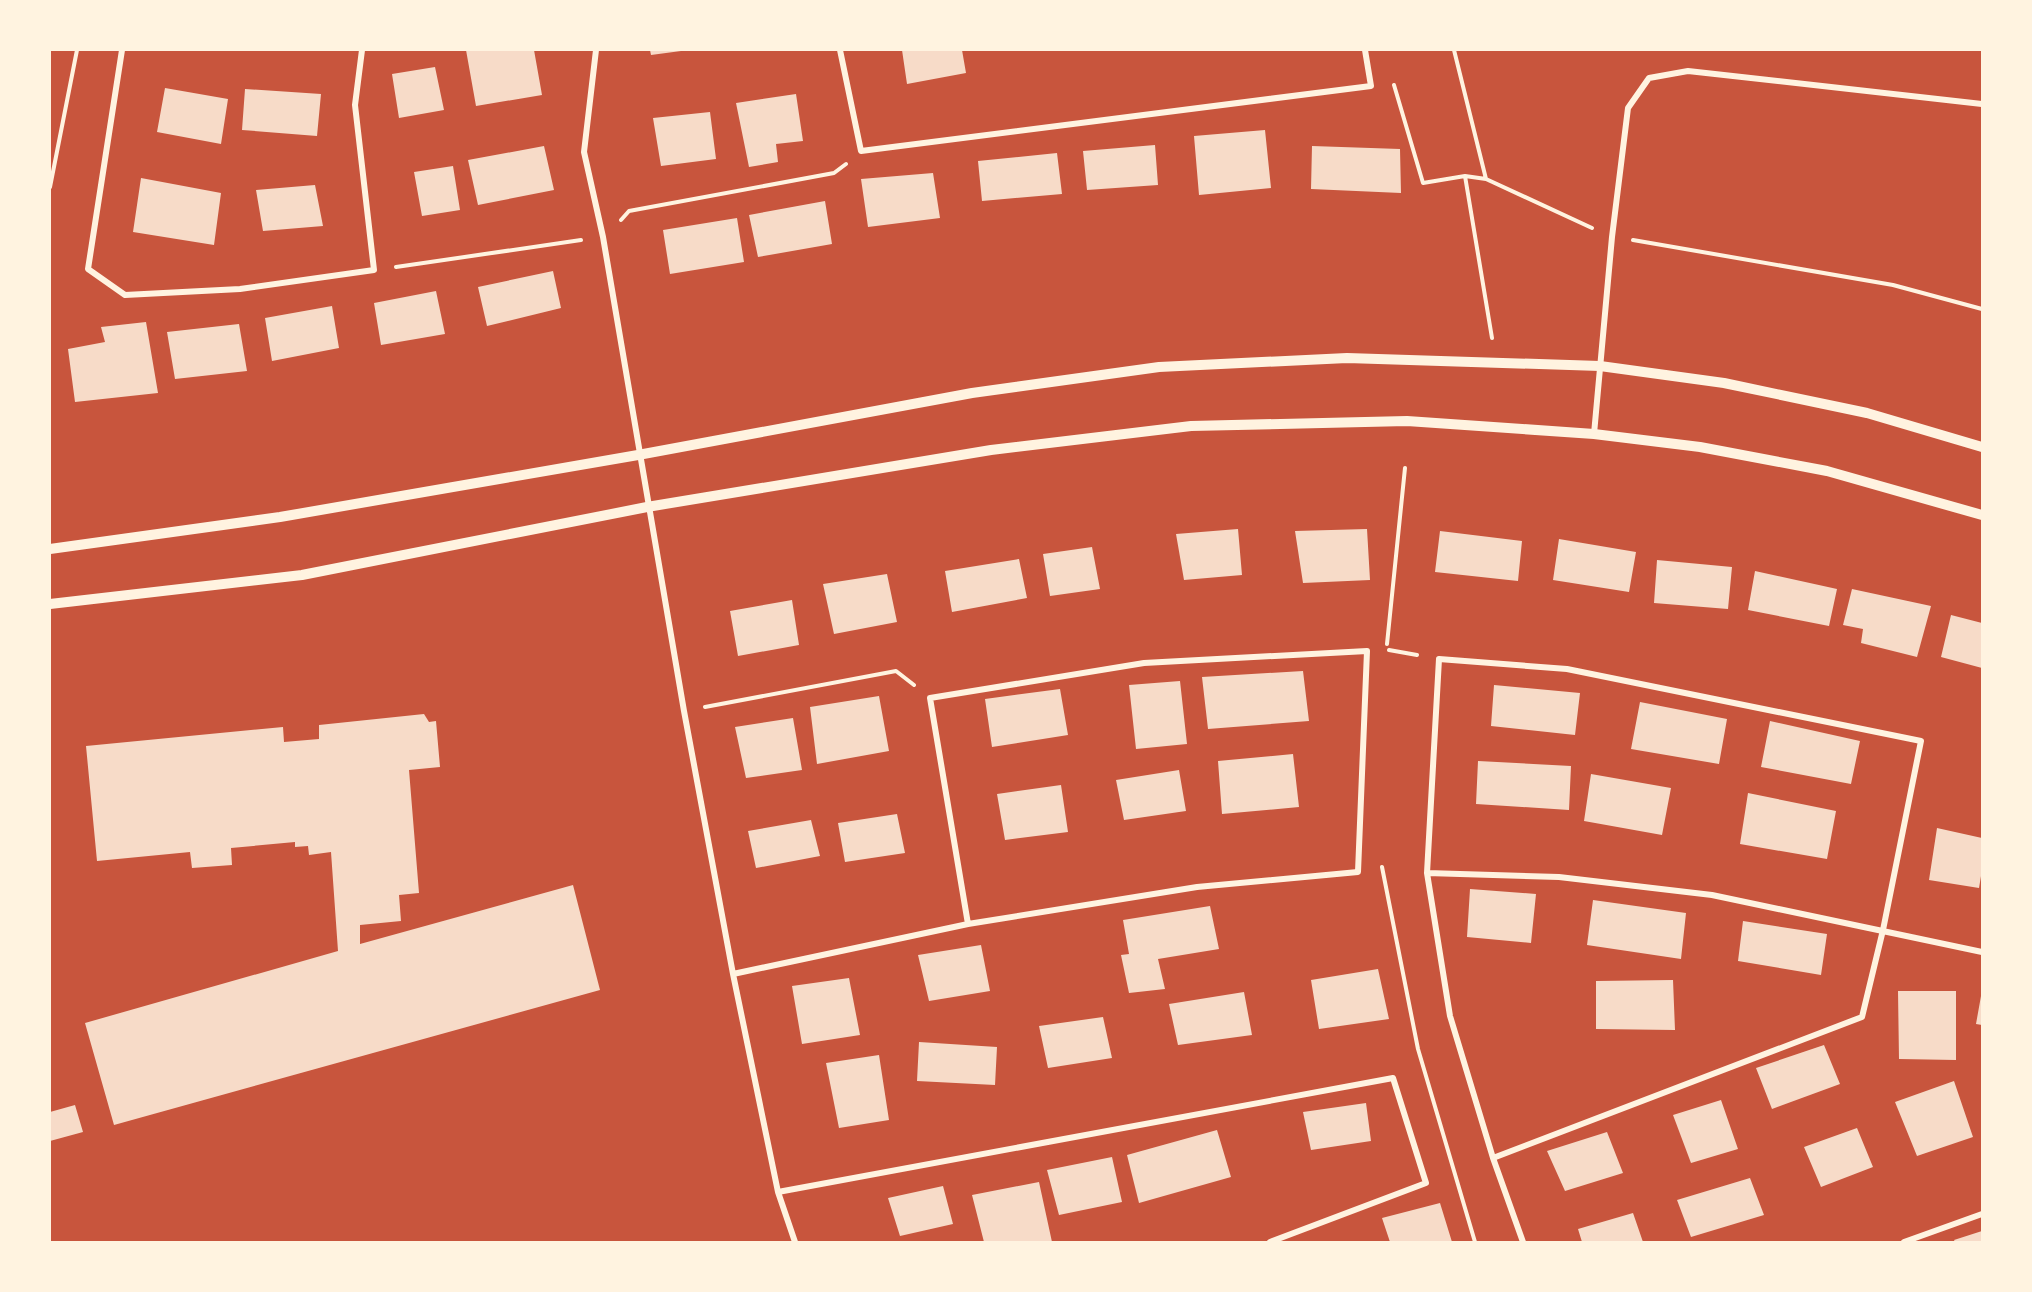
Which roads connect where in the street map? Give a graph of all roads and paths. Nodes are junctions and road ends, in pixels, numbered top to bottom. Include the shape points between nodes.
1 (77, 50) edge
2 (122, 50) edge
3 (362, 50) edge
4 (596, 50) edge
5 (840, 50) edge
6 (1365, 50) edge
7 (1454, 50) edge
8 (1394, 83) dead end
9 (1983, 104) edge
10 (1465, 176) junction
11 (1486, 180) junction
12 (50, 187) edge
13 (1612, 237) junction
14 (1983, 309) edge
15 (1496, 363) junction
16 (1600, 366) junction
17 (1594, 434) junction
18 (1983, 447) edge
19 (639, 455) junction
20 (1406, 468) dead end
21 (647, 507) junction
22 (1983, 515) edge
23 (50, 549) edge
24 (50, 604) edge
25 (1439, 658) junction
26 (930, 698) junction
27 (684, 711) junction
28 (1381, 857) dead end
29 (1427, 873) junction
30 (968, 924) junction
31 (1883, 930) junction
32 (1983, 952) edge
33 (733, 974) junction
34 (1493, 1158) junction
35 (778, 1192) junction
36 (1983, 1214) edge
37 (795, 1242) edge
38 (1270, 1242) edge
39 (1475, 1242) edge
40 (1523, 1242) edge
41 (1904, 1242) edge

1 - 12 path
2 - 3 street via 88,269 125,295 240,289 374,270 355,105
4 - 19 street via 584,152 603,237
5 - 6 street via 861,151 1371,86
7 - 11 path
8 - 10 path via 1423,183
9 - 13 street via 1688,71 1649,78 1628,108
10 - 11 path
10 - 15 path
11 - 13 path
13 - 14 path via 1893,285
13 - 16 street
15 - 16 street
15 - 19 street via 1347,358 1159,367 972,393
16 - 17 street
16 - 18 street via 1724,383 1856,411
17 - 21 street via 1407,421 1191,426 991,450
17 - 22 street via 1700,447 1827,471
19 - 21 street
19 - 23 street via 280,517
20 - 25 path via 1387,650
21 - 24 street via 302,575
21 - 27 street
25 - 29 street
25 - 31 street via 1567,669 1922,741
26 - 27 path via 896,671
26 - 30 street
26 - 30 street via 1144,663 1367,651 1358,872 1197,886
27 - 33 street
28 - 39 path via 1418,1049
29 - 31 street via 1559,877 1700,894
29 - 34 street via 1450,1016
30 - 33 street
31 - 32 street
31 - 34 street via 1862,1017
33 - 35 street
34 - 40 street
35 - 37 street
35 - 38 street via 1393,1078 1426,1183
36 - 41 street

